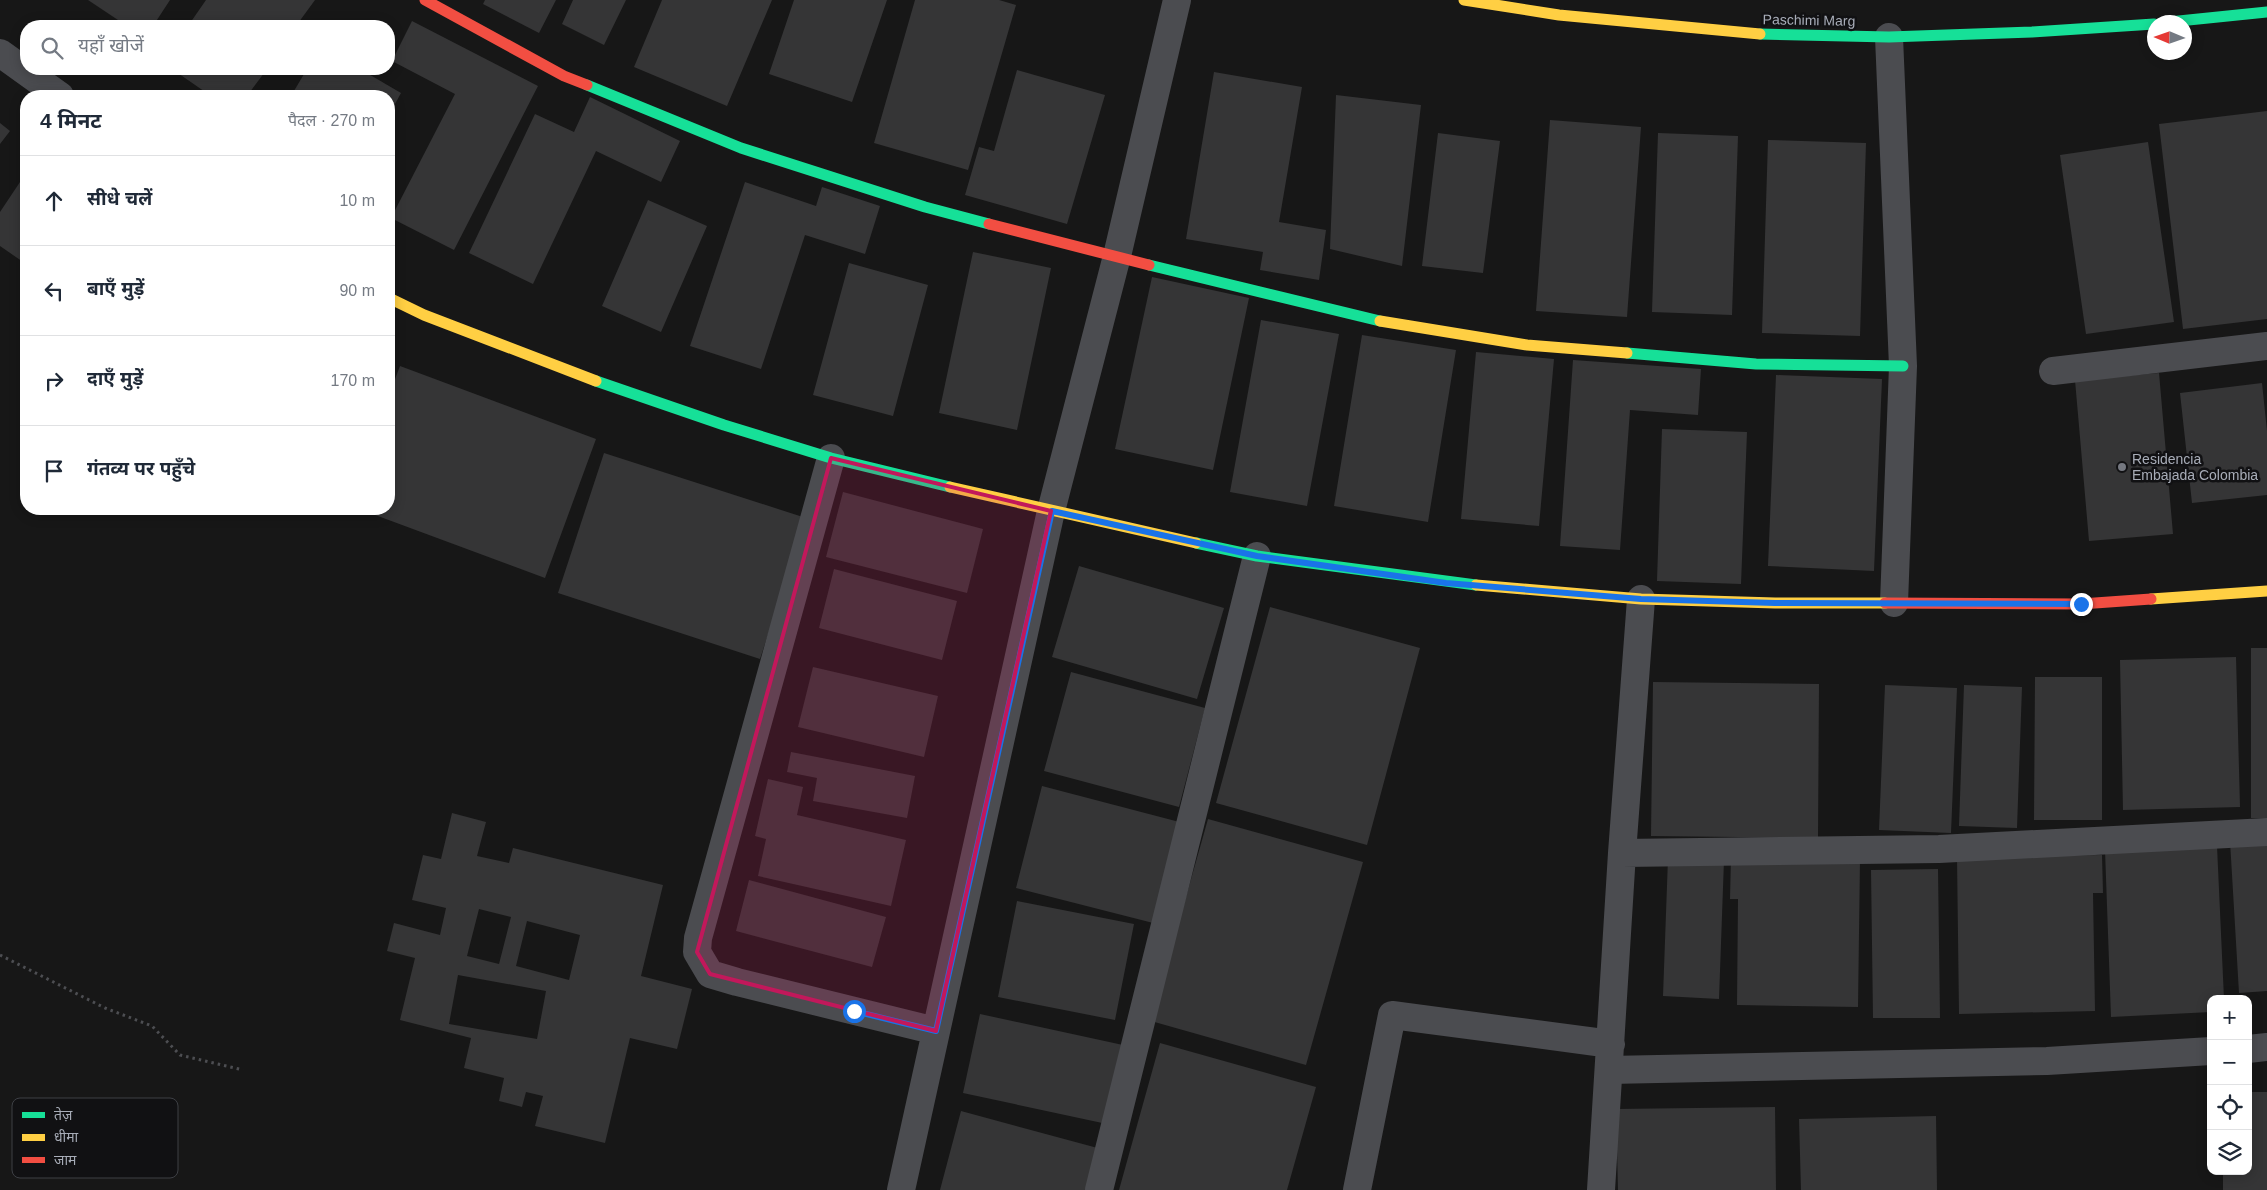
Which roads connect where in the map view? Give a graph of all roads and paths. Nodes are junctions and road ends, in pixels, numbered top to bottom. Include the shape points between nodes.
1 (425, 0) edge
2 (1177, 0) edge
3 (1464, 0) edge
4 (2267, 12) edge
5 (2192, 20) edge
6 (2147, 24) edge
7 (1889, 37) junction
8 (0, 54) edge
9 (20, 68) edge
10 (30, 75) edge
11 (51, 90) edge
12 (1117, 256) junction
13 (395, 301) edge
14 (2267, 346) edge
15 (1903, 366) junction
16 (2054, 371) dead end
17 (830, 458) junction
18 (1052, 511) junction
19 (1257, 556) junction
20 (2267, 592) edge
21 (1641, 599) junction
22 (1894, 603) junction
23 (2267, 832) edge
24 (1622, 853) junction
25 (0, 955) edge
26 (936, 1031) junction
27 (2267, 1047) edge
28 (2252, 1049) edge
29 (2207, 1051) edge
30 (1610, 1057) junction
31 (243, 1070) dead end
32 (901, 1190) edge
33 (1099, 1190) edge
34 (1357, 1190) edge
35 (1601, 1190) edge

1 - 12 street via 564,76 741,148 924,207
2 - 12 street
3 - 7 street, Paschimi Marg via 1559,15 1758,34
4 - 5 street
6 - 7 street, Paschimi Marg
7 - 15 street
8 - 9 street
10 - 11 street
12 - 15 street via 1360,318 1527,345 1756,364
12 - 18 street
13 - 17 street via 562,370 724,426
14 - 16 street
15 - 22 street
17 - 18 street
17 - 26 street via 698,938 697,952 710,974
18 - 19 street
18 - 26 street
19 - 21 street via 1446,583
19 - 33 street
20 - 22 street via 2081,604
21 - 22 street
21 - 24 street
23 - 24 street via 1940,850
24 - 30 street
25 - 31 path via 105,1008 152,1026 180,1055
26 - 32 street
27 - 28 street
29 - 30 street via 2047,1061
30 - 34 street via 1392,1015
30 - 35 street

